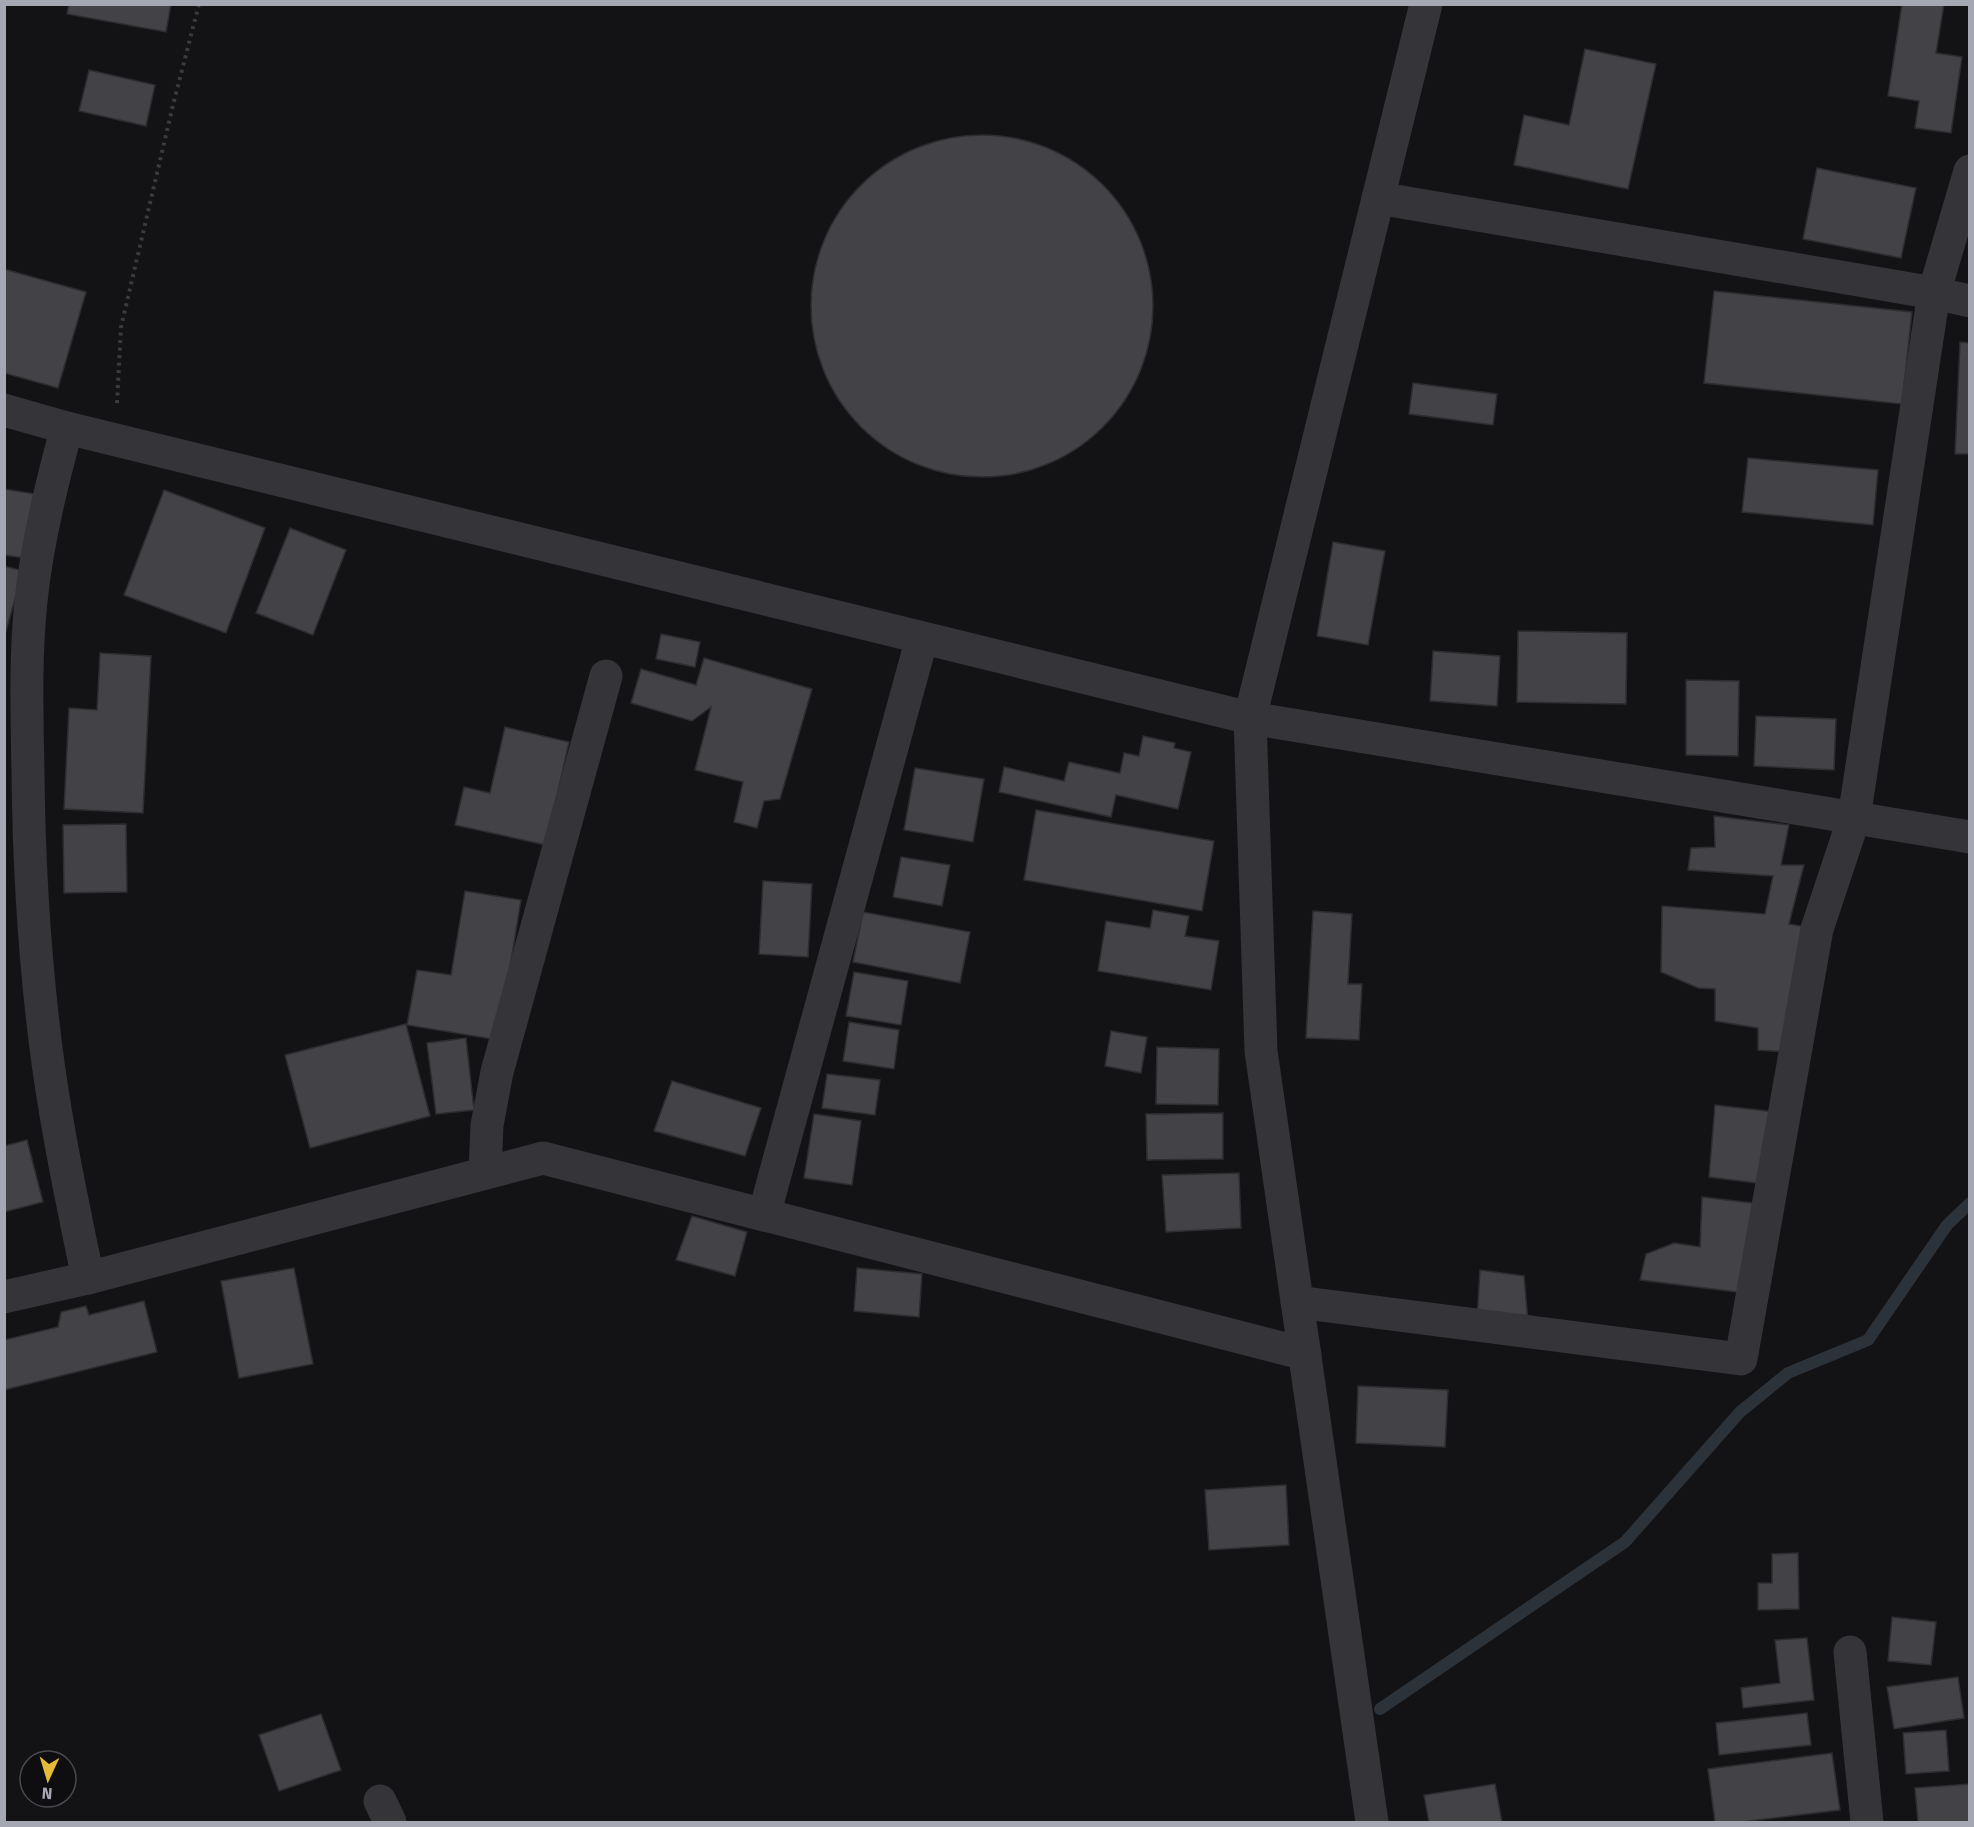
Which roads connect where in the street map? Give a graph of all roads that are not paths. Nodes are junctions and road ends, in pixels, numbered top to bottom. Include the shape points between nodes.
1 (1426, 4) edge
2 (1970, 171) edge
3 (1378, 198) junction
4 (1934, 293) junction
5 (1970, 301) edge
6 (4, 411) edge
7 (67, 428) junction
8 (922, 638) junction
9 (606, 676) dead end
10 (1250, 718) junction
11 (1854, 818) junction
12 (1970, 837) edge
13 (485, 1173) junction
14 (764, 1215) junction
15 (88, 1278) junction
16 (4, 1297) edge
17 (1297, 1302) junction
18 (1305, 1354) junction
19 (1850, 1652) dead end
20 (1372, 1822) edge
21 (1867, 1822) edge

1 - 3 street
2 - 4 street
3 - 4 street
3 - 10 street
4 - 5 street
4 - 11 street
6 - 7 street
7 - 8 street
7 - 15 street via 51,484 31,600 27,659 29,836 48,1062
8 - 10 street
8 - 14 street
9 - 13 street via 497,1072 486,1125
10 - 11 street
10 - 17 street via 1261,1051
11 - 12 street
11 - 17 street via 1817,928 1741,1359
13 - 14 street via 543,1158
13 - 15 street
14 - 18 street
15 - 16 street
17 - 18 street
18 - 20 street
19 - 21 street

